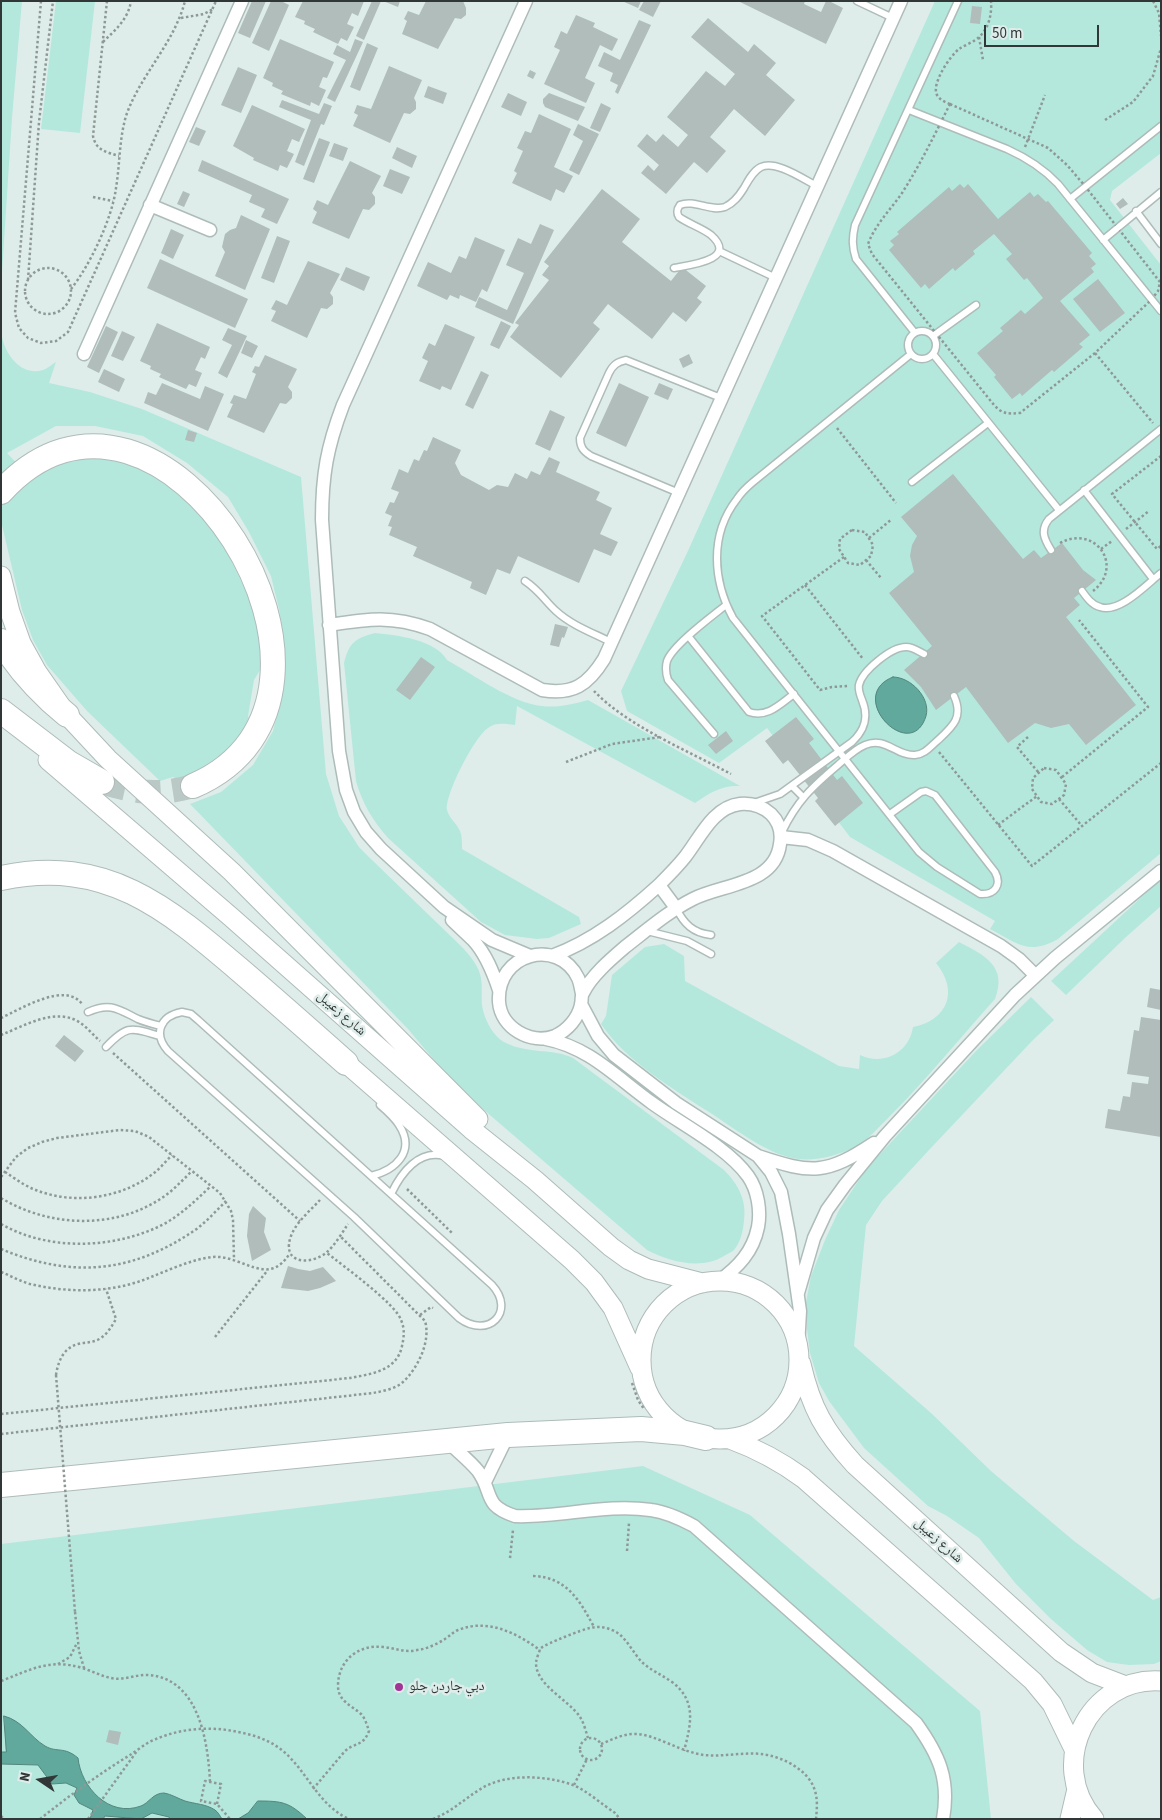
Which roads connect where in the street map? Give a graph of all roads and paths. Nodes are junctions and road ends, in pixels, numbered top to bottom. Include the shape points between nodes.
1 (41, 1) edge
2 (53, 1) edge
3 (107, 1) edge
4 (131, 1) edge
5 (185, 1) edge
6 (216, 1) edge
7 (242, 1) edge
8 (526, 1) edge
9 (857, 1) edge
10 (901, 1) edge
11 (958, 1) edge
12 (991, 1) edge
13 (1153, 1) edge
14 (214, 8) junction
15 (181, 18) junction
16 (894, 18) junction
17 (1161, 36) edge
18 (979, 37) junction
19 (103, 43) junction
20 (1161, 48) edge
21 (983, 60) dead end
22 (1045, 95) dead end
23 (950, 104) junction
24 (909, 110) junction
25 (1105, 120) dead end
26 (940, 123) junction
27 (1161, 126) edge
28 (1027, 138) junction
29 (120, 156) junction
30 (1023, 156) junction
31 (817, 186) junction
32 (1085, 186) junction
33 (1161, 192) edge
34 (93, 197) dead end
35 (1070, 199) junction
36 (113, 200) junction
37 (150, 205) junction
38 (1136, 211) junction
39 (1118, 226) junction
40 (210, 230) dead end
41 (1103, 240) junction
42 (1161, 244) edge
43 (719, 251) junction
44 (674, 268) dead end
45 (776, 278) junction
46 (28, 280) junction
47 (71, 289) junction
48 (1151, 300) junction
49 (976, 305) dead end
50 (1161, 312) edge
51 (915, 333) junction
52 (935, 335) junction
53 (1095, 353) junction
54 (84, 354) dead end
55 (911, 354) junction
56 (933, 354) junction
57 (721, 398) junction
58 (830, 419) junction
59 (988, 423) junction
60 (1160, 430) edge
61 (1161, 456) edge
62 (912, 482) dead end
63 (1084, 490) junction
64 (1, 492) edge
65 (679, 493) junction
66 (896, 503) dead end
67 (1059, 510) junction
68 (892, 519) dead end
69 (869, 538) junction
70 (1161, 546) edge
71 (1050, 549) joint
72 (844, 556) junction
73 (866, 560) junction
74 (1161, 573) edge
75 (1, 576) edge
76 (881, 578) dead end
77 (1153, 579) junction
78 (525, 581) dead end
79 (805, 585) junction
80 (1084, 594) joint
81 (726, 605) junction
82 (1079, 620) dead end
83 (329, 625) junction
84 (689, 637) junction
85 (1, 641) edge
86 (611, 642) junction
87 (924, 654) dead end
88 (870, 668) junction
89 (586, 683) junction
90 (859, 685) junction
91 (794, 694) junction
92 (954, 696) dead end
93 (1, 712) edge
94 (66, 715) junction
95 (714, 734) dead end
96 (661, 737) junction
97 (1028, 738) dead end
98 (933, 745) junction
99 (839, 751) junction
100 (846, 758) junction
101 (566, 762) dead end
102 (1161, 763) edge
103 (1038, 773) junction
104 (731, 774) dead end
105 (1062, 777) junction
106 (102, 782) tunnel mouth
107 (193, 786) tunnel mouth
108 (792, 786) junction
109 (1037, 796) junction
110 (803, 797) junction
111 (1059, 799) junction
112 (750, 804) junction
113 (890, 814) junction
114 (998, 825) junction
115 (1082, 826) junction
116 (781, 835) junction
117 (1161, 871) edge
118 (1, 878) edge
119 (659, 885) junction
120 (444, 907) junction
121 (676, 908) junction
122 (646, 931) junction
123 (711, 935) dead end
124 (711, 954) dead end
125 (530, 956) junction
126 (552, 956) junction
127 (1035, 975) junction
128 (499, 990) junction
129 (582, 999) junction
130 (88, 1012) joint
131 (1, 1018) edge
132 (161, 1026) junction
133 (1, 1035) edge
134 (160, 1036) junction
135 (541, 1038) junction
136 (106, 1047) junction
137 (346, 1063) junction
138 (371, 1094) dead end
139 (376, 1100) dead end
140 (885, 1136) junction
141 (172, 1155) junction
142 (758, 1156) junction
143 (461, 1162) junction
144 (192, 1171) junction
145 (5, 1172) junction
146 (1, 1176) edge
147 (371, 1176) junction
148 (535, 1180) junction
149 (212, 1186) junction
150 (406, 1187) dead end
151 (327, 1193) junction
152 (391, 1194) junction
153 (1, 1198) edge
154 (226, 1201) junction
155 (354, 1217) junction
156 (300, 1221) junction
157 (1, 1224) edge
158 (340, 1236) junction
159 (457, 1237) dead end
160 (1, 1249) edge
161 (327, 1253) junction
162 (290, 1254) junction
163 (234, 1259) junction
164 (267, 1271) junction
165 (1, 1272) edge
166 (710, 1282) junction
167 (106, 1289) junction
168 (798, 1293) junction
169 (439, 1312) dead end
170 (420, 1315) junction
171 (215, 1337) dead end
172 (798, 1350) junction
173 (637, 1378) junction
174 (646, 1412) dead end
175 (1, 1414) edge
176 (1, 1434) edge
177 (508, 1436) junction
178 (706, 1438) junction
179 (730, 1439) junction
180 (447, 1441) junction
181 (71, 1464) dead end
182 (61, 1465) dead end
183 (485, 1482) junction
184 (1, 1485) edge
185 (630, 1508) junction
186 (515, 1516) junction
187 (627, 1551) dead end
188 (510, 1558) dead end
189 (533, 1576) dead end
190 (594, 1627) junction
191 (78, 1642) junction
192 (540, 1650) junction
193 (57, 1664) junction
194 (84, 1668) junction
195 (1160, 1680) edge
196 (1, 1681) edge
197 (1126, 1686) junction
198 (202, 1728) junction
199 (588, 1738) junction
200 (601, 1744) junction
201 (1074, 1749) junction
202 (138, 1750) junction
203 (684, 1750) junction
204 (587, 1759) junction
205 (210, 1782) junction
206 (574, 1785) junction
207 (313, 1789) junction
208 (1077, 1789) junction
209 (217, 1804) junction
210 (1, 1816) edge
211 (230, 1818) edge
212 (4, 1819) edge
213 (40, 1819) edge
214 (88, 1819) edge
215 (349, 1819) edge
216 (433, 1819) edge
217 (620, 1819) edge
218 (816, 1819) edge
219 (943, 1819) edge
220 (1070, 1819) edge
221 (1094, 1819) edge

1 - 14 path via 15,313 19,328 28,338 41,343 56,341 68,332
2 - 46 path via 38,122
3 - 19 path
4 - 19 path via 123,22
5 - 15 path
6 - 14 path
7 - 37 street
8 - 83 street via 333,433 322,491
9 - 16 lane
10 - 16 street
11 - 24 lane
12 - 18 path via 988,24
13 - 17 path via 1159,14
14 - 15 path via 204,14
15 - 29 path via 135,95 126,116
16 - 31 street
18 - 21 path
18 - 23 path via 947,61 935,86 940,99
19 - 29 path via 93,136 97,148
20 - 25 path via 1153,76 1133,102
22 - 28 path
23 - 26 path
23 - 28 path
24 - 26 lane
24 - 51 lane via 855,225 852,242 856,260
26 - 30 lane
26 - 52 path via 903,192 868,244 872,254
27 - 32 lane
28 - 30 path
28 - 32 path via 1048,148
29 - 36 path
30 - 35 lane via 1046,171
31 - 43 lane via 782,168 768,165 755,172 729,205 711,208 680,204 679,217 711,236
31 - 45 street
32 - 35 lane
32 - 39 path
33 - 38 lane
34 - 36 path
35 - 41 lane
36 - 47 path via 91,257
37 - 40 street
37 - 54 street
38 - 39 lane
38 - 42 lane
39 - 41 lane
39 - 48 path via 1160,282
41 - 48 lane
43 - 44 lane via 710,260
43 - 45 lane
45 - 57 street
46 - 47 path via 39,270 53,269 65,276
46 - 47 path via 28,301 44,314 64,308
48 - 50 lane
48 - 53 path
49 - 52 lane
51 - 52 lane
51 - 55 lane via 908,342
52 - 53 path via 994,406 1010,414 1020,412
52 - 56 lane
53 - 60 path
55 - 56 lane via 924,359
55 - 58 lane
56 - 59 lane
57 - 65 street
57 - 65 lane via 626,360 618,362 612,366 580,438 580,446 591,456
58 - 66 path
58 - 81 lane via 753,482 725,517 716,561
59 - 62 lane
59 - 67 lane
60 - 63 lane
61 - 70 path via 1112,494 1157,550
63 - 67 lane
63 - 77 lane
64 - 107 highway via 23,471 48,457 91,447 120,450 169,471 197,493 225,524 255,578 264,607 271,644 272,679 266,708 248,745 230,766
65 - 86 street
67 - 71 lane via 1043,530
68 - 69 path
69 - 72 path via 865,532 852,530 840,539 839,549
69 - 73 path via 873,545 871,556
71 - 80 path via 1066,539 1079,537 1091,540 1101,549 1106,560 1102,584
72 - 73 path via 848,562 860,565
72 - 79 path
73 - 76 path
74 - 77 lane
75 - 94 main road via 21,643
77 - 80 lane via 1115,608 1099,607
78 - 86 lane via 564,618
79 - 88 path
79 - 90 path via 762,616 820,690
81 - 84 lane
81 - 91 lane
82 - 105 path via 1148,707
83 - 89 street via 397,619 430,629 542,690 557,692
83 - 120 street via 340,759 354,812 381,849
84 - 91 lane via 749,712 765,714
84 - 95 lane via 670,654 666,672 674,688
85 - 94 highway via 25,676
86 - 89 street via 596,672
87 - 88 lane via 906,647 896,649
88 - 90 lane
89 - 96 path via 616,710
90 - 99 lane via 866,712 863,729
91 - 99 lane
92 - 98 lane via 958,704 956,721
93 - 106 highway via 69,763
93 - 148 main road, شارع زعيبل via 48,760
94 - 148 main road via 108,759 191,833 314,953 498,1138
96 - 101 path via 612,744
96 - 104 path
97 - 103 path via 1017,747
98 - 100 lane via 918,755 909,755 874,742 858,748
98 - 114 path
99 - 100 lane
99 - 108 lane
100 - 110 lane
100 - 113 lane
102 - 115 path
103 - 105 path via 1044,768 1056,770
103 - 109 path via 1033,778 1032,789
105 - 111 path via 1066,784 1064,795
108 - 110 lane
108 - 112 lane via 780,794
109 - 111 path via 1042,802 1052,804
109 - 114 path
110 - 116 lane
111 - 115 path
112 - 116 street via 774,816
112 - 119 street via 729,806 719,812
113 - 113 lane via 928,860 980,894 994,891 998,885 995,872 935,796 926,791 920,792
114 - 115 path via 1032,866
116 - 121 street via 779,851 763,873
116 - 127 street via 808,840 833,851 1001,946
117 - 127 street
118 - 137 highway via 32,873 68,873 114,883 141,896 193,929
119 - 121 street
119 - 126 street via 602,931
120 - 125 street via 492,940
120 - 128 street via 482,952
121 - 122 street
121 - 123 lane via 693,930
122 - 124 lane via 686,941
122 - 129 street via 608,961
125 - 126 street
125 - 128 street via 509,969
126 - 129 street via 567,964 578,978
127 - 140 street
128 - 135 street via 499,1005 504,1018 526,1036
129 - 135 street via 576,1017 567,1028 555,1036
129 - 142 street via 598,1036 614,1054 676,1103
130 - 131 path via 79,1000 60,994
130 - 132 lane via 97,1008 117,1008
132 - 134 lane
132 - 147 lane via 173,1014 191,1014
133 - 136 path via 61,1016 79,1022
134 - 136 lane via 126,1030
134 - 151 lane via 168,1051
135 - 166 street via 564,1044 596,1059 721,1150 749,1177 757,1195 760,1216 756,1237 735,1270
136 - 156 path
137 - 138 lane
137 - 143 main road
139 - 147 lane via 400,1126 404,1145 403,1155 394,1167
140 - 142 street via 849,1160 814,1169 796,1168
140 - 168 street via 827,1210 814,1238
141 - 144 path
141 - 145 path via 150,1176 122,1191 92,1198 61,1197 31,1188
141 - 145 path via 150,1137 120,1130 42,1142 16,1157
142 - 168 street via 781,1192
143 - 152 lane via 439,1154 420,1158 401,1177
143 - 173 main road via 594,1282 613,1308
144 - 149 path
144 - 153 path via 169,1193 141,1209 111,1219 79,1222 48,1218 17,1208
145 - 146 path
147 - 152 lane
148 - 166 main road, شارع زعيبل via 629,1260 648,1269
149 - 154 path
149 - 157 path via 188,1208 160,1225 130,1237 98,1243 34,1238
150 - 159 path
151 - 155 lane
151 - 156 path
152 - 155 lane via 499,1292 502,1302 495,1320 487,1325 468,1324
154 - 160 path via 200,1226 169,1246 136,1260 100,1267 63,1267 28,1260
154 - 163 path via 233,1220
155 - 158 path
156 - 162 path via 289,1243
158 - 161 path
158 - 170 path
161 - 162 path via 307,1261
161 - 175 path via 401,1318 405,1334 402,1350 394,1363 381,1371 350,1378
162 - 164 path via 277,1268
163 - 164 path
163 - 167 path via 210,1257 144,1280
164 - 171 path
165 - 167 path via 28,1283 67,1290
166 - 172 main road via 741,1284 762,1292 779,1307 791,1325
166 - 173 main road via 680,1292 662,1307 648,1327
167 - 191 path, bridge via 116,1319 110,1330 100,1338 76,1344 66,1352 58,1362 56,1375
168 - 172 street
169 - 170 path via 431,1307
170 - 176 path via 426,1327 423,1350 416,1367 402,1383 386,1391
172 - 179 main road via 797,1378 783,1407 773,1419 753,1432
172 - 197 main road, شارع زعيبل via 817,1415 834,1442 855,1465 1061,1652 1092,1673
173 - 174 path via 638,1400
173 - 178 main road via 664,1416 684,1430
177 - 178 highway via 641,1429
177 - 180 highway
177 - 183 street
178 - 179 main road
179 - 201 main road via 781,1462 803,1478 1033,1680 1052,1704
180 - 183 street via 470,1462
180 - 184 highway
181 - 182 path
183 - 186 street via 487,1494 494,1505
185 - 186 street
185 - 187 path
185 - 219 street via 653,1510 694,1526 916,1723 933,1747 943,1774 946,1804
186 - 188 path
189 - 190 path via 552,1578 566,1587 580,1600
190 - 192 path via 546,1644
190 - 203 path via 615,1631 643,1663 673,1683 687,1698 690,1720
191 - 193 path via 70,1657
191 - 194 path
192 - 199 path via 536,1663 538,1670 547,1685 582,1719
192 - 207 path via 517,1635 489,1626 472,1626 426,1649 414,1651 370,1646 353,1653 342,1666 339,1695 362,1715 369,1731 366,1739 345,1751
193 - 194 path
193 - 196 path via 30,1669
194 - 198 path via 110,1678 140,1675 164,1678 186,1694
195 - 197 main road
197 - 201 main road via 1110,1694 1087,1718
198 - 202 path via 156,1739
198 - 205 path
198 - 207 path via 230,1730 272,1742
199 - 200 path
199 - 204 path via 580,1750
200 - 203 path via 625,1735 639,1734
200 - 204 path via 599,1757
201 - 208 main road
202 - 213 path via 108,1768
202 - 214 path
203 - 218 path via 704,1755 762,1754 793,1765 815,1789
204 - 206 path
205 - 209 path via 221,1784
205 - 209 path via 205,1781 201,1801
206 - 216 path via 542,1778 496,1781
206 - 217 path
207 - 215 path
208 - 220 main road
208 - 221 main road
209 - 211 path
210 - 212 path

